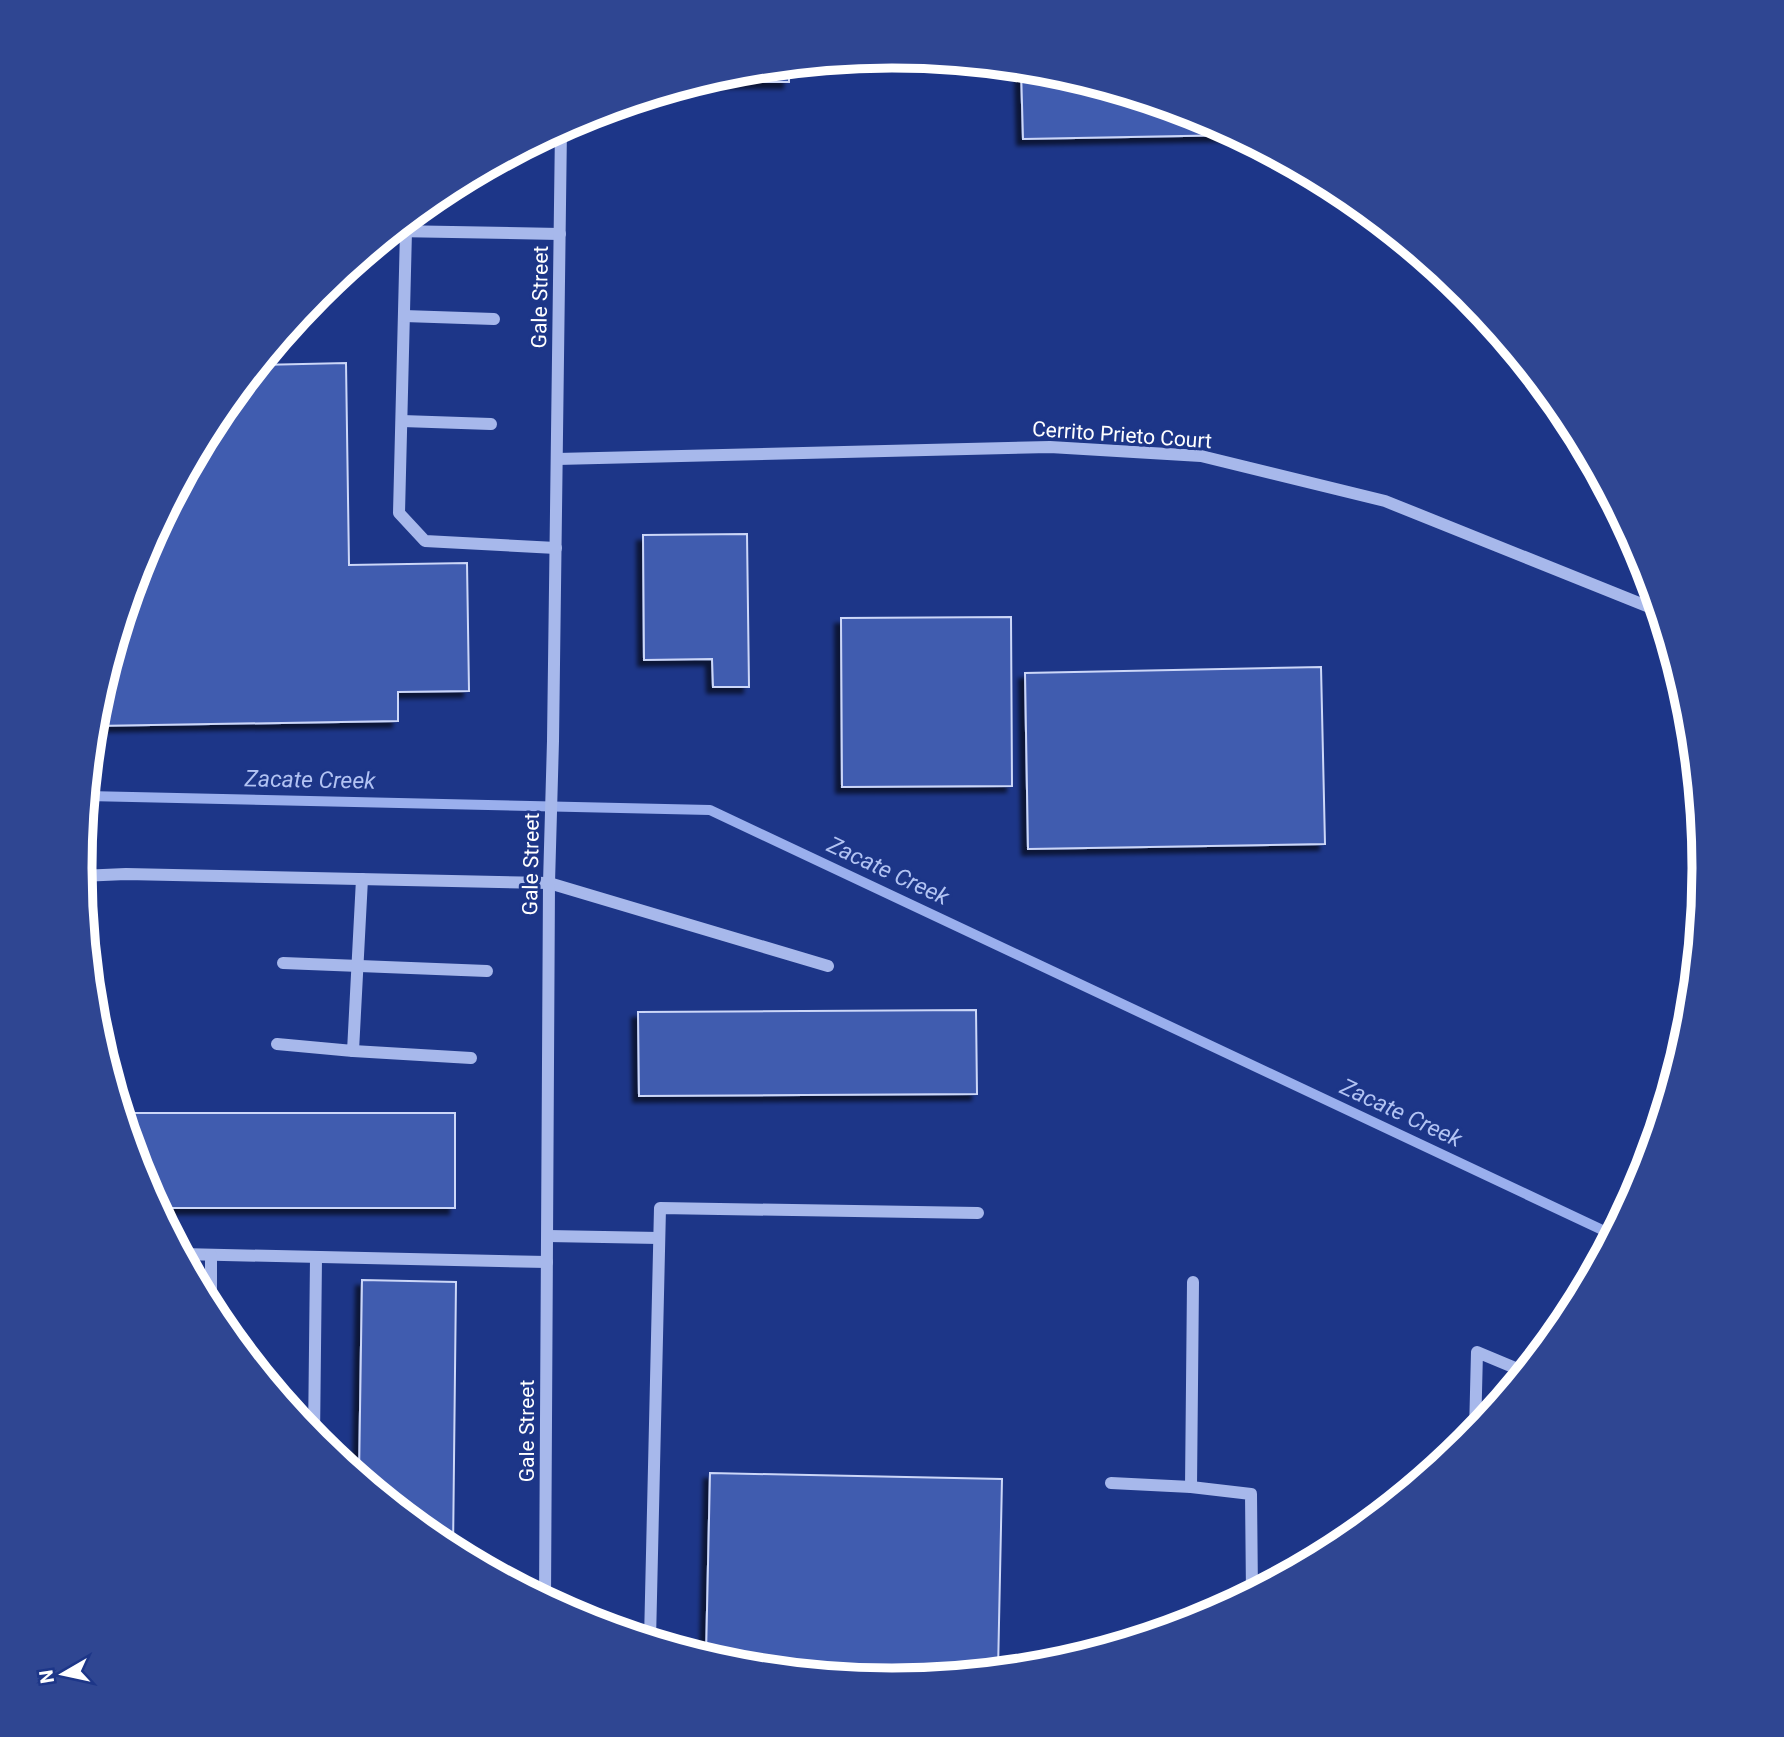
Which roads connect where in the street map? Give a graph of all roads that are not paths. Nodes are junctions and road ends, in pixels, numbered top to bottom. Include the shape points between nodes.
1 (561, 141) edge
2 (409, 231) edge
3 (560, 234) junction
4 (400, 238) edge
5 (404, 316) junction
6 (494, 319) dead end
7 (402, 421) junction
8 (491, 425) dead end
9 (557, 459) junction
10 (556, 548) junction
11 (1648, 607) edge
12 (92, 875) edge
13 (362, 879) junction
14 (549, 883) junction
15 (282, 962) dead end
16 (358, 964) junction
17 (828, 966) dead end
18 (487, 971) dead end
19 (277, 1044) dead end
20 (354, 1051) junction
21 (471, 1058) dead end
22 (978, 1213) dead end
23 (548, 1236) junction
24 (659, 1238) junction
25 (191, 1254) edge
26 (211, 1255) junction
27 (316, 1258) junction
28 (547, 1262) junction
29 (1193, 1282) dead end
30 (211, 1288) edge
31 (1517, 1369) edge
32 (1475, 1416) edge
33 (314, 1422) edge
34 (1111, 1483) dead end
35 (1191, 1487) junction
36 (1252, 1583) edge
37 (545, 1589) edge
38 (648, 1630) edge

1 - 3 street, Gale Street
2 - 3 street
3 - 9 street, Gale Street
4 - 5 street
5 - 6 street
5 - 7 street
7 - 8 street
7 - 10 street via 399,513 425,541
9 - 10 street, Gale Street
9 - 11 street, Cerrito Prieto Court via 1050,447 1201,456 1385,501
10 - 14 street, Gale Street
12 - 13 street
13 - 14 street
13 - 16 street
14 - 17 street
14 - 23 street, Gale Street
15 - 16 street
16 - 18 street
16 - 20 street
19 - 20 street
20 - 21 street
22 - 24 street via 660,1208
23 - 24 street
23 - 28 street, Gale Street
24 - 38 street
25 - 26 street
26 - 27 street
26 - 30 street
27 - 28 street
27 - 33 street
28 - 37 street, Gale Street
29 - 35 street
31 - 32 street via 1477,1352
34 - 35 street
35 - 36 street via 1251,1494

